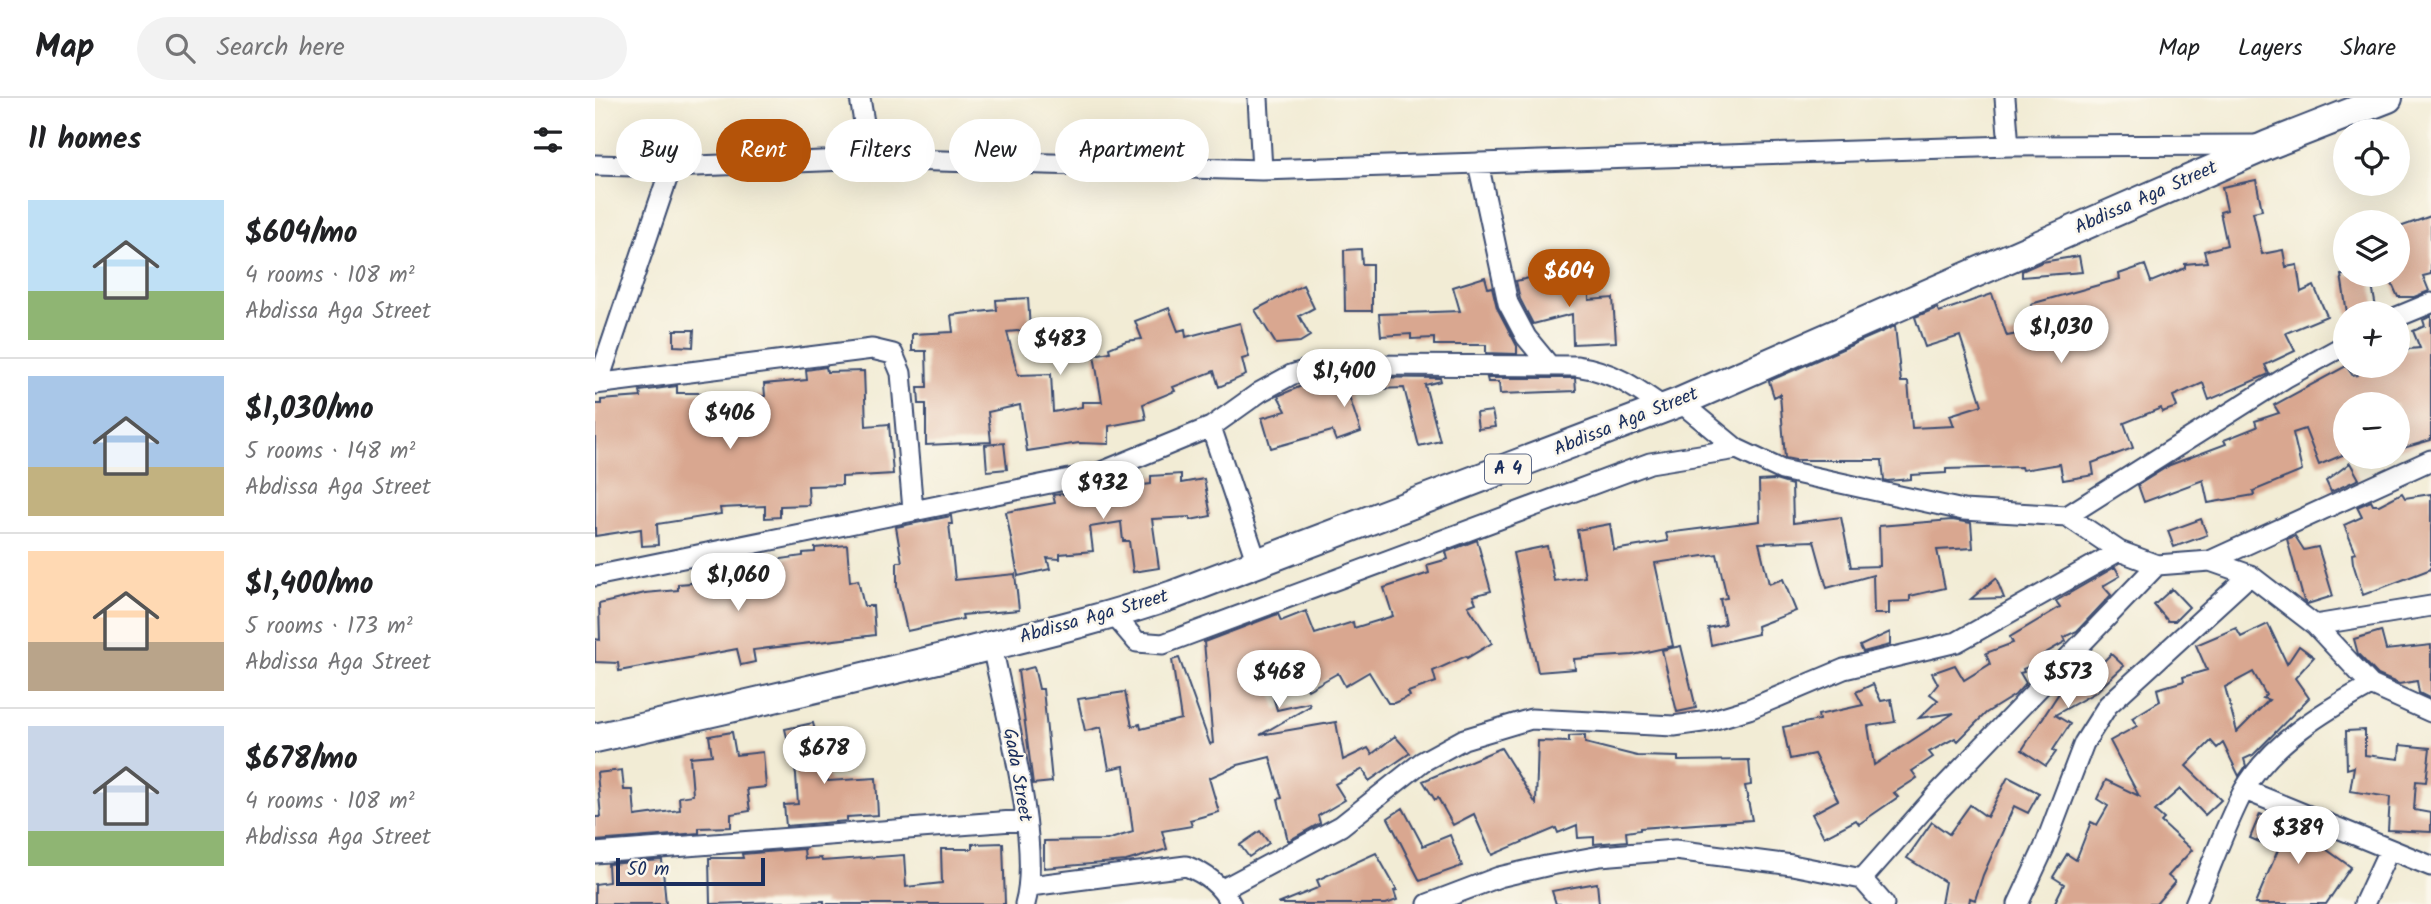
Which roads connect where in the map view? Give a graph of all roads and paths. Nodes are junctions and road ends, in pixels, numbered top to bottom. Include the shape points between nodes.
1 (860, 98) edge
2 (1258, 98) edge
3 (2005, 98) edge
4 (2388, 98) edge
5 (863, 119) edge
6 (2268, 145) junction
7 (2009, 146) junction
8 (825, 161) edge
9 (935, 161) edge
10 (1478, 163) junction
11 (595, 165) edge
12 (616, 166) edge
13 (702, 166) edge
14 (1262, 170) junction
15 (666, 182) edge
16 (2431, 303) edge
17 (2410, 312) edge
18 (2333, 352) edge
19 (1549, 365) junction
20 (596, 383) edge
21 (1672, 405) junction
22 (1211, 427) junction
23 (1737, 449) junction
24 (2431, 460) edge
25 (913, 510) junction
26 (2067, 516) junction
27 (2119, 551) junction
28 (2210, 561) junction
29 (1257, 563) junction
30 (2157, 565) junction
31 (2250, 575) junction
32 (595, 576) edge
33 (2431, 606) edge
34 (1114, 615) junction
35 (2315, 625) junction
36 (992, 646) junction
37 (2371, 685) junction
38 (2431, 712) edge
39 (595, 738) edge
40 (2245, 790) junction
41 (1026, 820) junction
42 (2389, 850) junction
43 (595, 853) edge
44 (2431, 866) edge
45 (1862, 879) junction
46 (1028, 895) edge
47 (1227, 897) edge
48 (1428, 904) edge
49 (1884, 904) edge
50 (2018, 904) edge
51 (2195, 904) edge
52 (2364, 904) edge

1 - 5 street
2 - 14 street
3 - 7 street
4 - 6 highway, Abdissa Aga Street / A 4
6 - 7 street
6 - 21 highway, Abdissa Aga Street / A 4
7 - 10 street
8 - 13 street
9 - 14 street
10 - 14 street
10 - 19 street via 1508,303 1526,337
11 - 12 street
15 - 20 street
16 - 17 street
18 - 26 street
19 - 21 street via 1601,369
19 - 22 street via 1339,365 1310,369 1261,392
20 - 25 street via 872,349 893,354 901,373
21 - 23 street
21 - 29 highway, Abdissa Aga Street / A 4
22 - 25 street via 1099,473
22 - 29 street
23 - 26 street via 1782,470 1963,510
23 - 34 street via 1650,463 1163,644 1137,642
24 - 28 street
25 - 32 street
26 - 27 street
27 - 30 street
27 - 47 street via 1957,642 1845,668 1709,721 1674,726 1531,719 1464,739 1422,762 1341,826
28 - 30 street
28 - 31 street
29 - 34 highway, Abdissa Aga Street / A 4
30 - 45 street
31 - 35 street
31 - 50 street via 2108,705 2084,743
33 - 35 street
34 - 36 highway, Abdissa Aga Street / A 4
35 - 37 street
36 - 39 highway, Abdissa Aga Street / A 4 via 775,700
36 - 41 street, Gada Street
37 - 38 street
37 - 40 street via 2332,706 2286,741
40 - 42 street
40 - 51 street
41 - 43 street
41 - 46 street, Gada Street
42 - 44 street
42 - 52 street
45 - 48 street via 1712,853 1637,852 1499,877
45 - 49 street
46 - 47 street via 1186,866 1202,873

